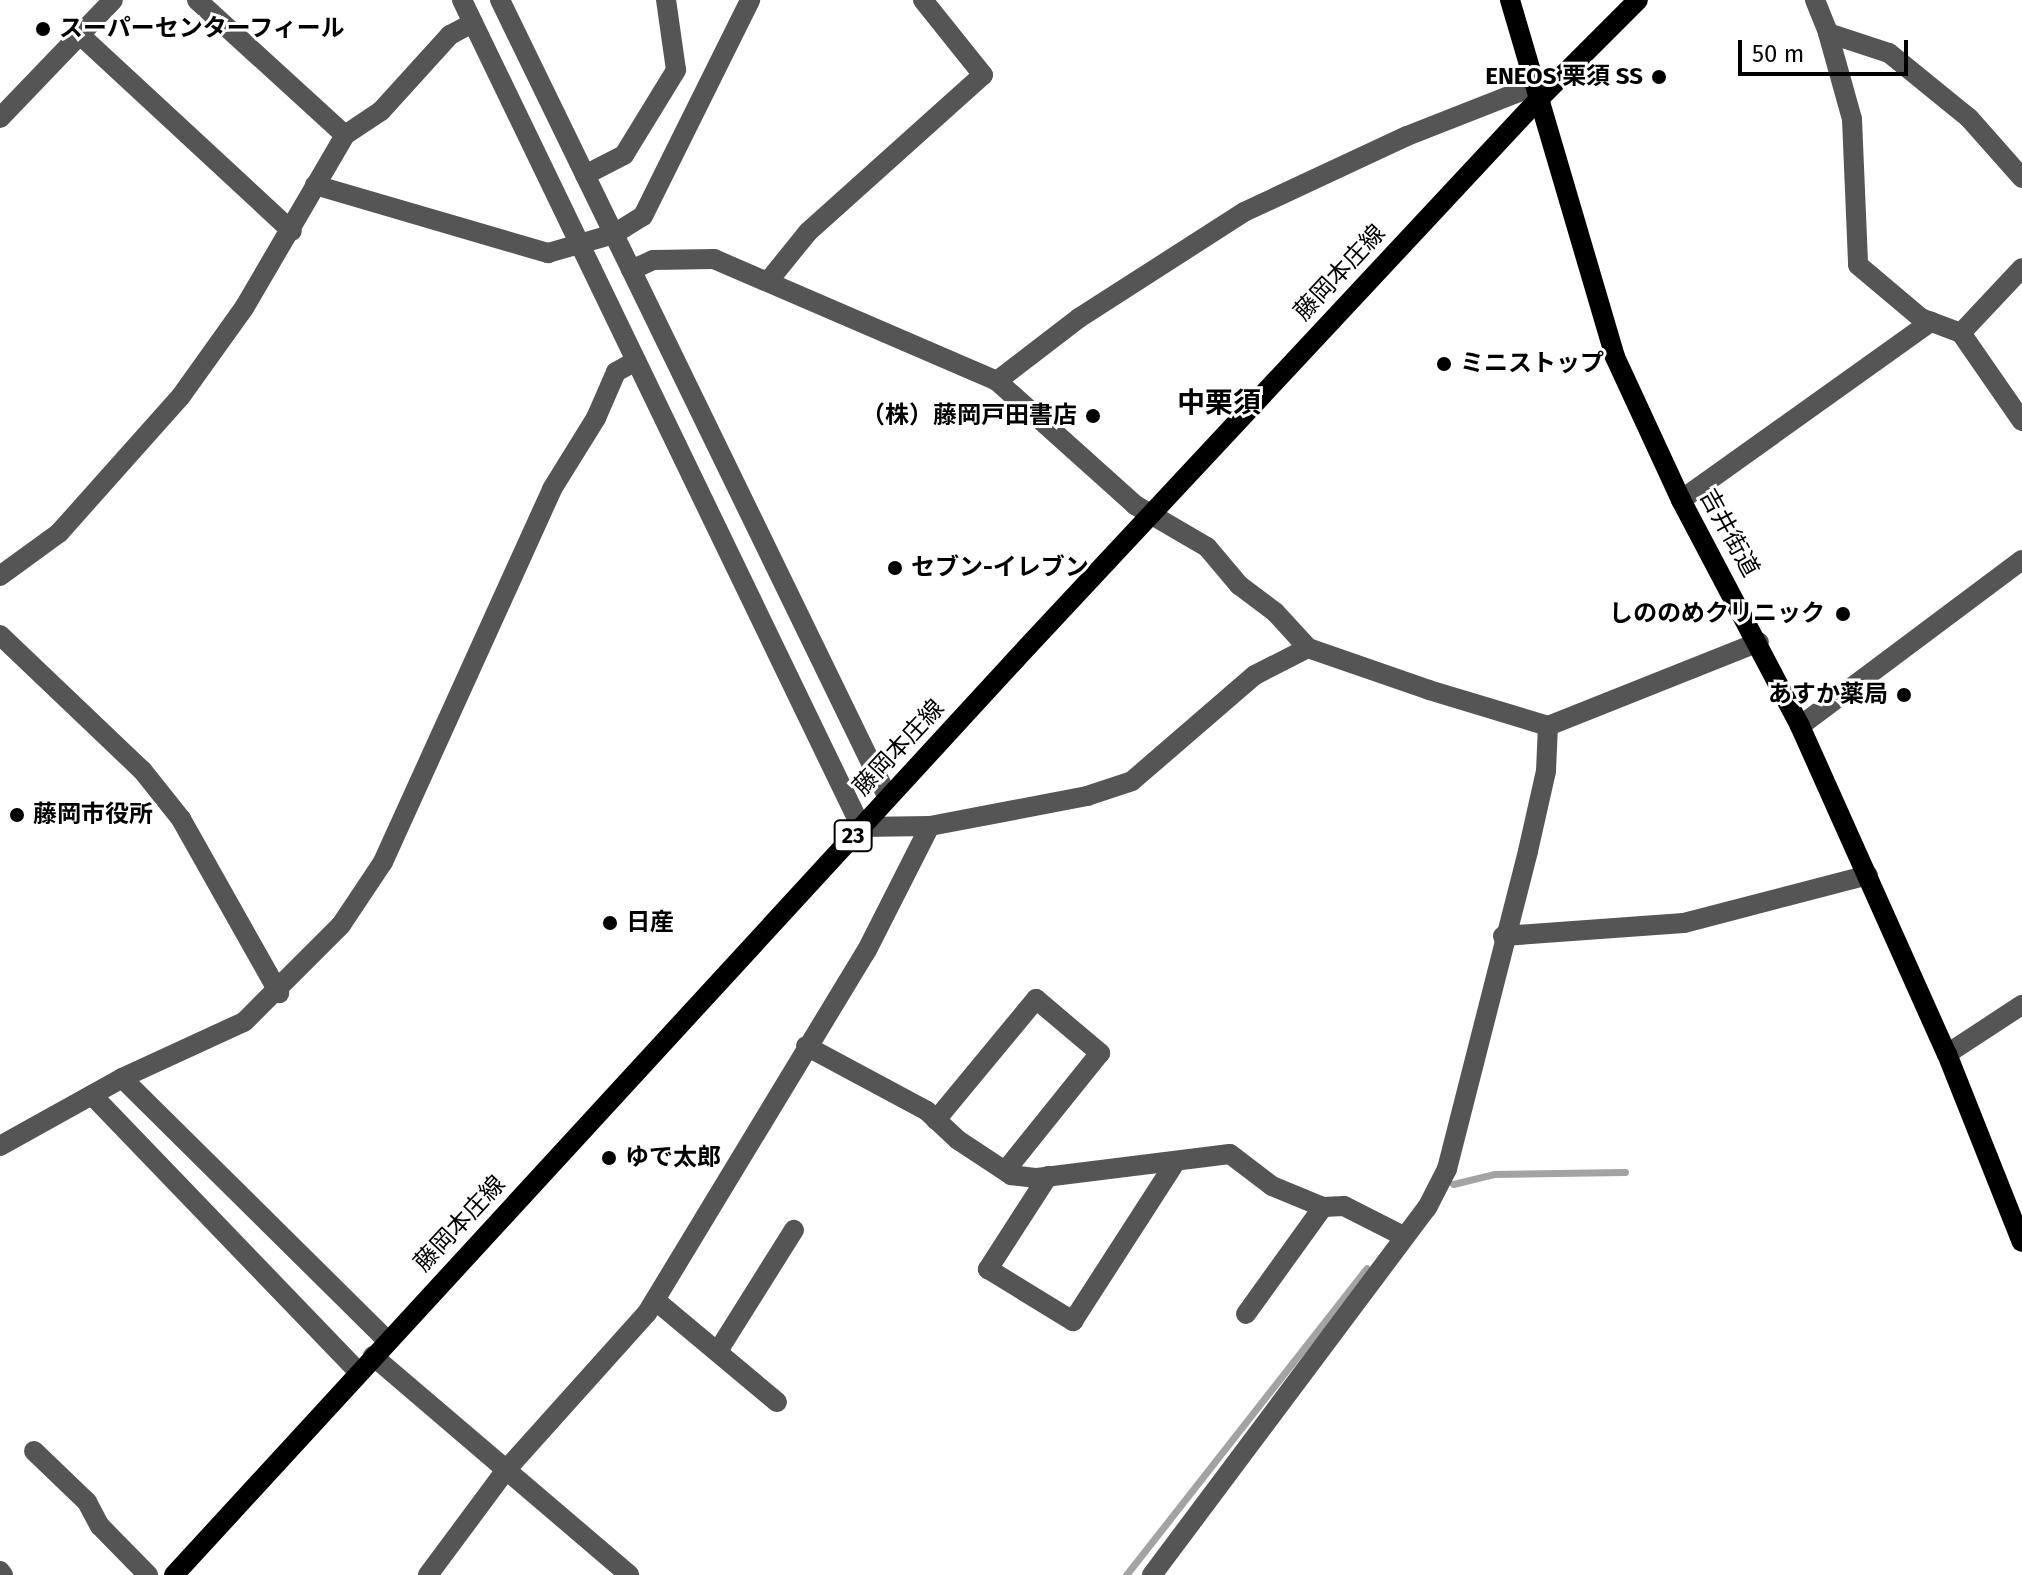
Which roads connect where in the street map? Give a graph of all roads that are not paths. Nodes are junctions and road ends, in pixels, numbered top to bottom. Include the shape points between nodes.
1 (113, 0) edge
2 (197, 0) edge
3 (462, 0) edge
4 (500, 0) edge
5 (666, 0) edge
6 (750, 0) edge
7 (923, 0) edge
8 (1510, 0) edge
9 (1638, 0) edge
10 (1815, 0) edge
11 (473, 23) junction
12 (1828, 33) junction
13 (79, 34) junction
14 (1534, 94) junction
15 (0, 118) edge
16 (345, 135) junction
17 (585, 175) junction
18 (2022, 178) edge
19 (315, 185) junction
20 (292, 231) junction
21 (614, 234) junction
22 (578, 241) junction
23 (2022, 268) edge
24 (631, 270) junction
25 (770, 279) junction
26 (1931, 322) junction
27 (1961, 333) junction
28 (636, 361) junction
29 (997, 381) junction
30 (2022, 421) edge
31 (1681, 500) junction
32 (1149, 516) junction
33 (2022, 560) edge
34 (0, 576) edge
35 (0, 635) edge
36 (1759, 642) junction
37 (1308, 648) junction
38 (1548, 726) junction
39 (1800, 726) junction
40 (888, 798) junction
41 (930, 826) junction
42 (861, 827) junction
43 (1868, 875) junction
44 (1503, 936) junction
45 (279, 993) junction
46 (2022, 1005) edge
47 (806, 1046) junction
48 (1947, 1054) junction
49 (122, 1078) junction
50 (92, 1095) junction
51 (936, 1120) junction
52 (0, 1146) edge
53 (1176, 1161) junction
54 (1006, 1170) junction
55 (1048, 1176) junction
56 (1323, 1207) junction
57 (794, 1230) dead end
58 (1405, 1237) junction
59 (2022, 1242) edge
60 (655, 1300) junction
61 (1246, 1314) dead end
62 (388, 1341) junction
63 (718, 1351) junction
64 (366, 1364) junction
65 (777, 1402) dead end
66 (34, 1451) dead end
67 (506, 1470) junction
68 (148, 1575) edge
69 (174, 1575) edge
70 (428, 1575) edge
71 (629, 1575) edge
72 (1152, 1575) edge

1 - 13 street
2 - 16 street
3 - 11 street
4 - 17 street
5 - 17 street via 676,70 624,155
6 - 21 street via 643,216
7 - 25 street via 983,75 808,232
8 - 14 main road, 吉井街道
9 - 14 main road, 藤岡本庄線 / 23
10 - 12 street
11 - 16 street via 450,35 381,111
11 - 22 street
12 - 18 street via 1889,53 1969,118
12 - 26 street via 1852,119 1858,265
13 - 15 street
13 - 20 street
14 - 29 street via 1407,136 1244,212 1079,318
14 - 31 main road, 吉井街道 via 1615,357
14 - 32 main road, 藤岡本庄線 / 23
16 - 19 street
17 - 21 street
19 - 20 street
19 - 22 street via 548,253
20 - 34 street via 181,396 59,533
21 - 22 street
21 - 24 street
22 - 28 street
23 - 27 street
24 - 25 street via 653,260 714,259
24 - 40 street
25 - 29 street via 818,308
26 - 27 street
26 - 31 street
27 - 30 street
28 - 42 street
28 - 45 street via 616,372 596,418 552,489 383,862 341,925
29 - 32 street
31 - 36 main road, 吉井街道
32 - 37 street via 1207,547 1239,585 1275,612
32 - 40 main road, 藤岡本庄線 / 23
33 - 39 street
35 - 45 street via 142,770 181,819
36 - 38 street
36 - 39 main road, 吉井街道
37 - 38 street
37 - 41 street via 1255,675 1132,781 1087,796
38 - 44 street via 1543,784
39 - 43 main road, 吉井街道
40 - 42 main road, 藤岡本庄線 / 23
41 - 42 street
41 - 47 street via 867,950
42 - 62 main road, 藤岡本庄線 / 23
43 - 44 street via 1684,923
43 - 48 main road, 吉井街道
44 - 58 street via 1447,1169
45 - 49 street via 244,1022
46 - 48 street
47 - 51 street
47 - 60 street
48 - 59 main road, 吉井街道
49 - 50 street
49 - 62 street
50 - 52 street
50 - 64 street
51 - 54 street
51 - 54 street via 1036,999 1100,1053
53 - 55 street
53 - 55 street via 1073,1321 988,1269
53 - 56 street via 1230,1154 1272,1186
54 - 55 street
56 - 58 street via 1344,1206
56 - 61 street
57 - 63 street
58 - 72 street
60 - 63 street
60 - 67 street
62 - 64 main road, 藤岡本庄線 / 23
63 - 65 street
64 - 67 street
64 - 69 main road, 藤岡本庄線 / 23
66 - 68 street via 87,1502 100,1526
67 - 70 street
67 - 71 street

